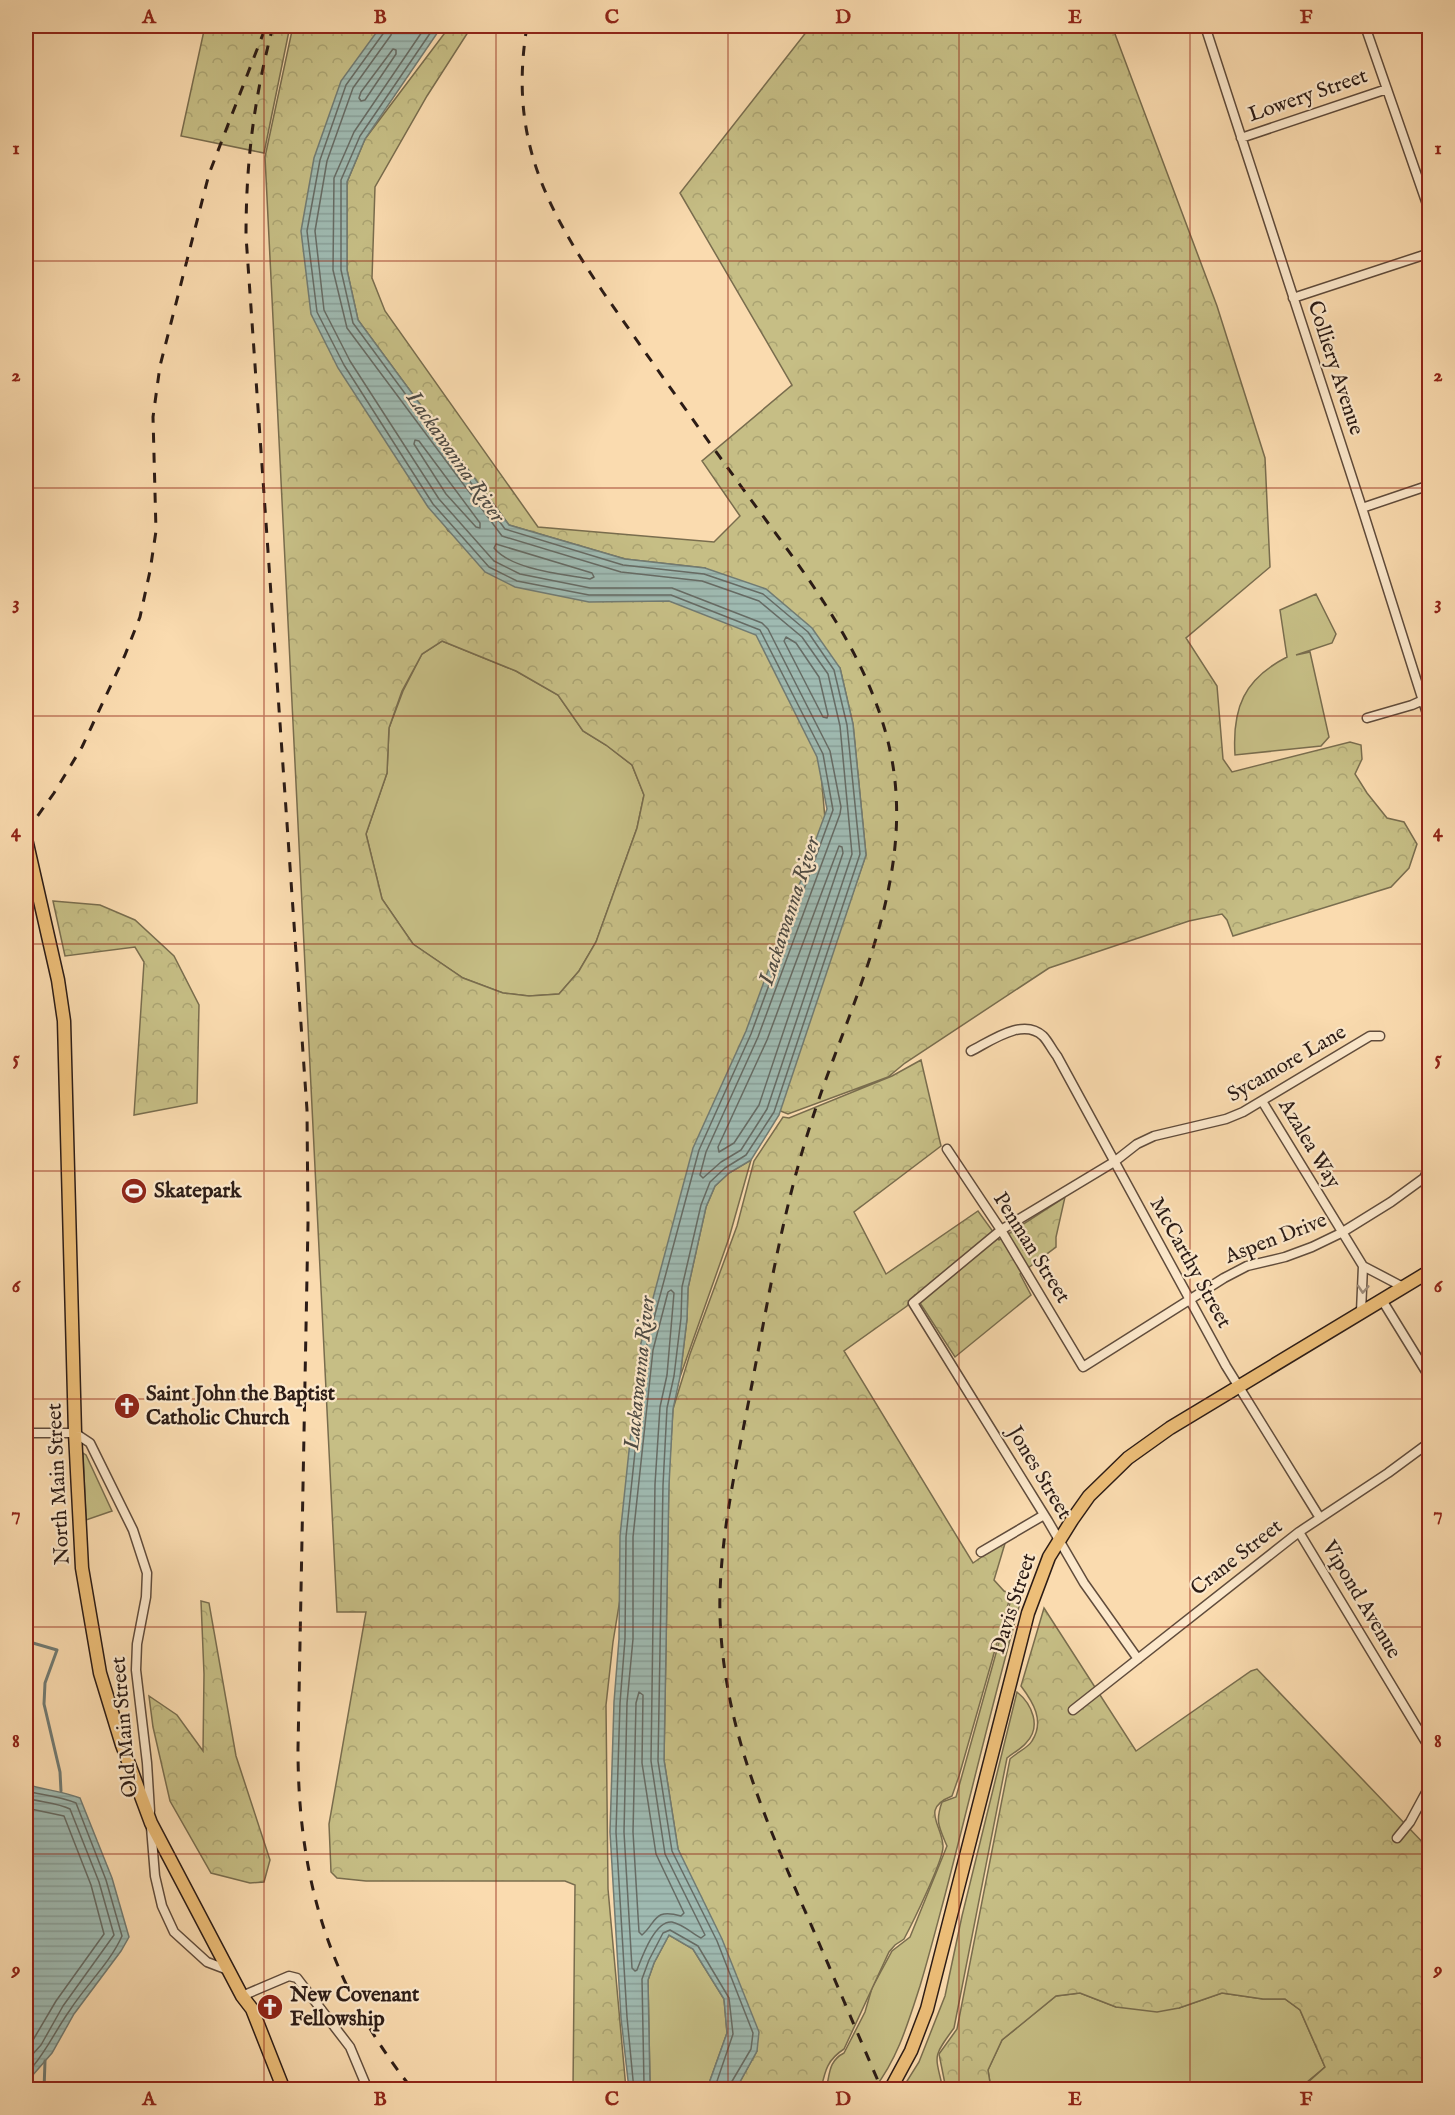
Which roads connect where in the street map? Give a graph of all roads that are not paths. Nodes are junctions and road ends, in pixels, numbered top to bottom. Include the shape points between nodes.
1 (1204, 26) edge
2 (1365, 26) edge
3 (1387, 89) junction
4 (1241, 138) junction
5 (1430, 213) edge
6 (1430, 253) edge
7 (1293, 298) junction
8 (1430, 485) edge
9 (1362, 508) junction
10 (1426, 698) edge
11 (1367, 718) dead end
12 (1430, 723) edge
13 (26, 839) edge
14 (1380, 1036) dead end
15 (971, 1051) dead end
16 (1262, 1101) junction
17 (947, 1149) dead end
18 (1114, 1162) junction
19 (1430, 1166) edge
20 (1001, 1230) junction
21 (1341, 1233) junction
22 (1363, 1266) junction
23 (1430, 1271) edge
24 (1403, 1287) junction
25 (1190, 1300) junction
26 (1382, 1300) junction
27 (913, 1303) joint
28 (1361, 1312) junction
29 (1083, 1367) joint
30 (1430, 1378) edge
31 (1238, 1386) junction
32 (26, 1433) edge
33 (75, 1433) junction
34 (1429, 1444) edge
35 (1044, 1515) junction
36 (1320, 1518) junction
37 (1299, 1532) junction
38 (1058, 1540) junction
39 (981, 1552) dead end
40 (1138, 1659) junction
41 (1073, 1710) dead end
42 (1429, 1746) edge
43 (1430, 1785) edge
44 (151, 1823) junction
45 (1397, 1838) dead end
46 (228, 1970) junction
47 (242, 1996) junction
48 (284, 2090) edge
49 (368, 2090) edge
50 (890, 2090) edge

1 - 4 street, Colliery Avenue
2 - 3 street
3 - 4 street, Lowery Street
3 - 5 street
4 - 7 street, Colliery Avenue
6 - 7 street
7 - 9 street, Colliery Avenue
8 - 9 street
9 - 10 street, Colliery Avenue
10 - 11 street
10 - 12 street, Colliery Avenue
13 - 33 main road, North Main Street via 64,1021
14 - 16 street, Sycamore Lane via 1370,1036
15 - 18 street, McCarthy Street via 1017,1029 1044,1036
16 - 18 street, Sycamore Lane via 1226,1119 1154,1136
16 - 21 street, Azalea Way
17 - 20 street, Penman Street
18 - 20 street, Sycamore Lane
18 - 25 street, McCarthy Street
19 - 21 street, Aspen Drive via 1424,1178
20 - 27 street, Sycamore Lane
20 - 29 street, Penman Street
21 - 22 street, Azalea Way
21 - 25 street, Aspen Drive via 1285,1257 1247,1266
22 - 24 street, Azalea Way
22 -> 28 street
23 - 24 main road, Davis Street
24 - 26 main road, Davis Street
25 - 29 street, Aspen Drive
25 - 31 street, McCarthy Street
26 - 28 main road, Davis Street
26 - 30 street
27 - 35 street, Jones Street
28 - 31 main road, Davis Street
31 - 36 street, McCarthy Street
31 - 38 main road, Davis Street via 1128,1458 1089,1496
32 - 33 street
33 - 44 main road, North Main Street via 82,1568 100,1673
33 - 44 street, Old Main Street via 90,1443 133,1530 147,1573 136,1670
34 - 36 street, Crane Street
35 - 38 street, Jones Street
35 - 39 street, Davis Street
36 - 37 street, Crane Street
37 - 40 street, Crane Street
37 - 42 street, Vipond Avenue
38 - 40 street, Jones Street
38 - 50 main road, Davis Street via 1028,1613 921,2028
40 - 41 street, Crane Street
43 - 45 street
44 - 46 main road, North Main Street
44 - 46 street, Old Main Street via 155,1876 162,1906 174,1932 207,1962
46 - 47 main road, North Main Street
47 - 48 main road, North Main Street via 252,2009
47 - 49 street via 289,1976 297,1978 350,2047

